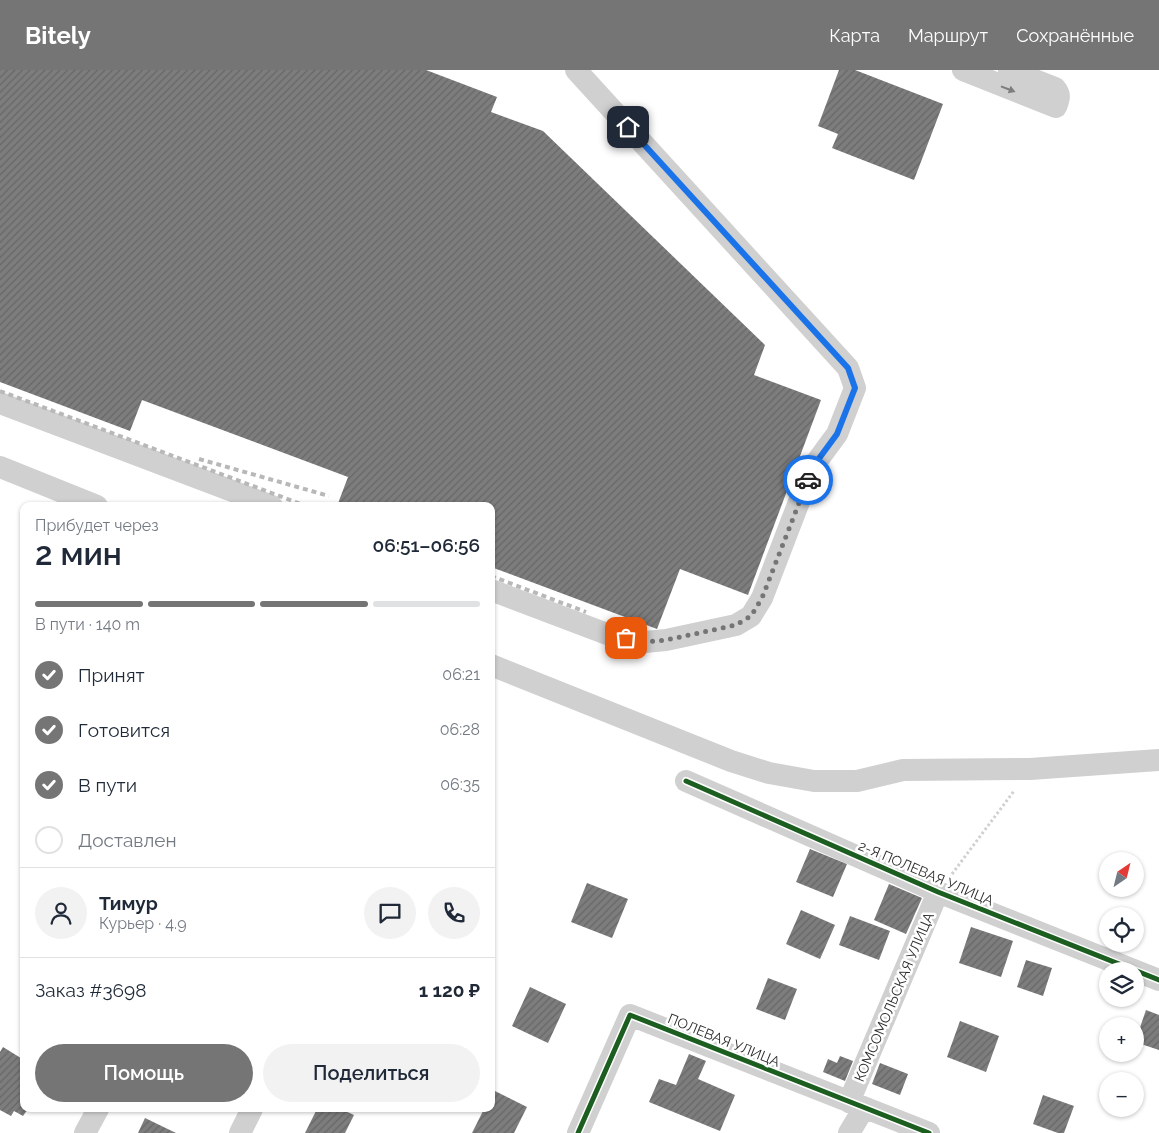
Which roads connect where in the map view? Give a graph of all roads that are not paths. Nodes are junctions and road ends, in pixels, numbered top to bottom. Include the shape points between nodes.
1 (576, 70) edge
2 (963, 70) edge
3 (1009, 70) edge
4 (0, 403) edge
5 (0, 467) edge
6 (86, 502) edge
7 (261, 502) edge
8 (495, 592) edge
9 (495, 667) edge
10 (1159, 760) edge
11 (686, 781) dead end
12 (938, 892) junction
13 (1159, 980) edge
14 (856, 1104) junction
15 (96, 1112) edge
16 (250, 1112) edge
17 (85, 1133) edge
18 (240, 1133) edge
19 (578, 1133) edge
20 (849, 1133) edge
21 (929, 1133) edge

1 - 8 street via 848,368 855,388 837,434 812,468 762,598 751,616 736,625 645,642 607,634
2 -> 3 street via 1056,107 1059,92 1054,88
4 - 7 street
5 - 6 street
9 - 10 street via 731,761 769,773 814,780 857,782 903,770 1030,769
11 - 12 street, 2-Я ПОЛЕВАЯ УЛИЦА
12 - 13 street, 2-Я ПОЛЕВАЯ УЛИЦА
12 - 14 street, КОМСОМОЛЬСКАЯ УЛИЦА
14 - 19 street, ПОЛЕВАЯ УЛИЦА via 630,1015
14 - 20 street, КОМСОМОЛЬСКАЯ УЛИЦА
14 - 21 street, ПОЛЕВАЯ УЛИЦА
15 - 17 street
16 - 18 street

